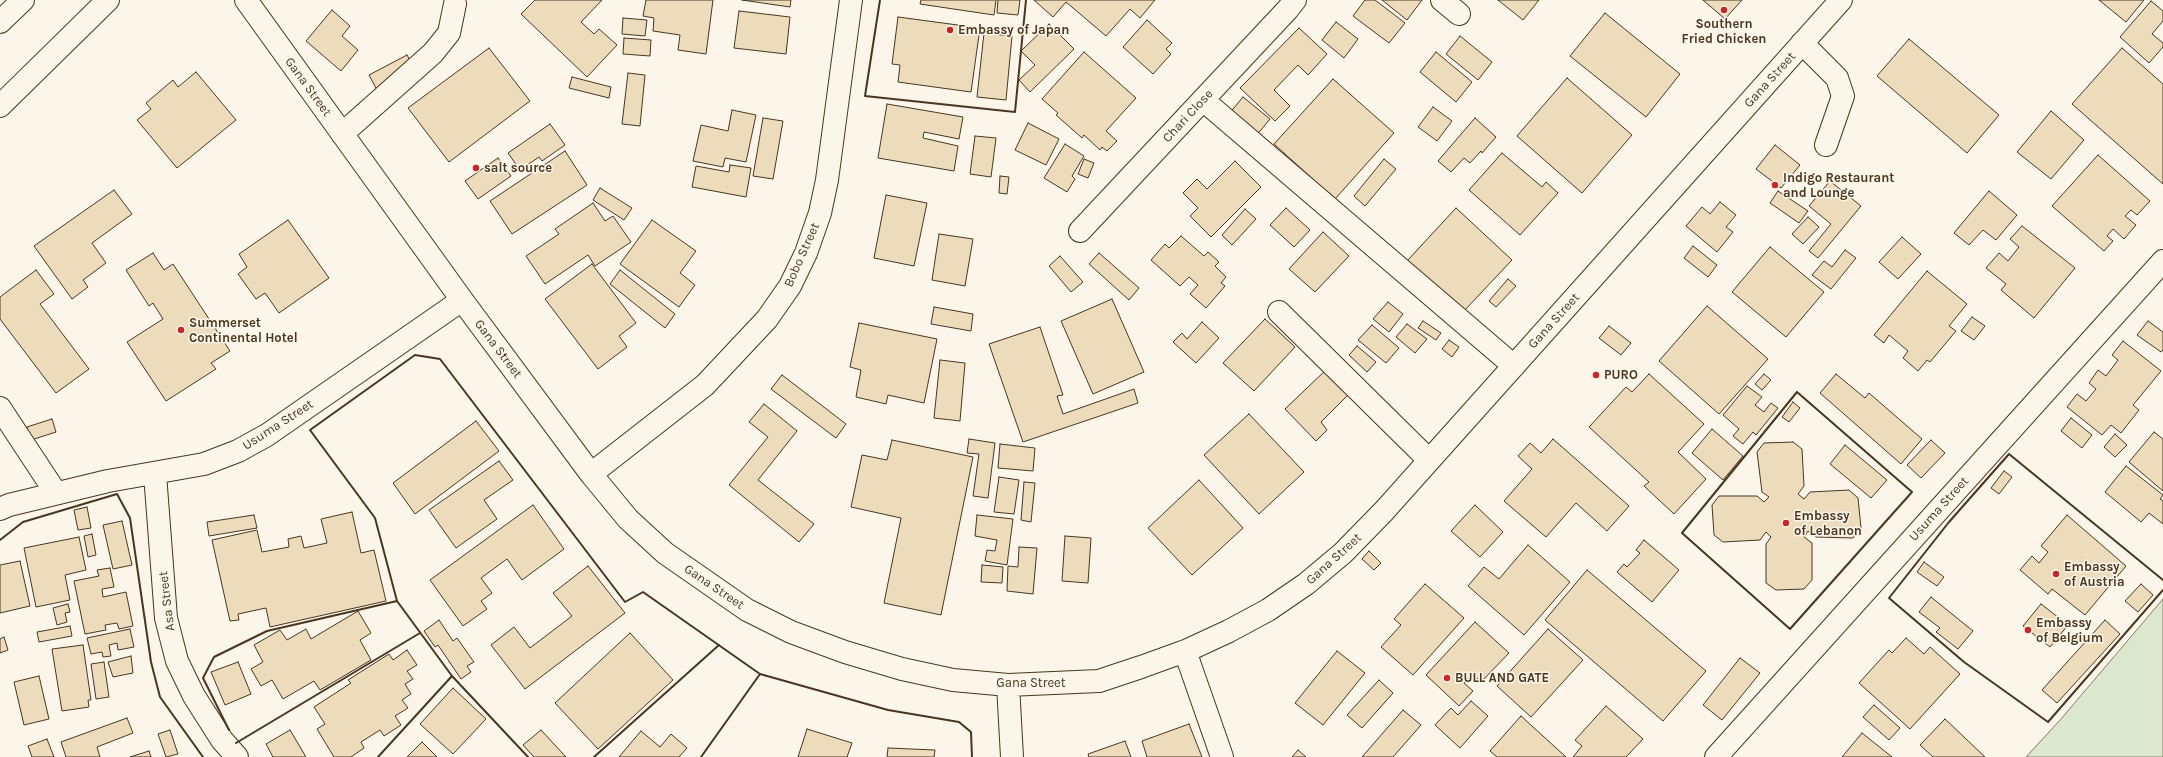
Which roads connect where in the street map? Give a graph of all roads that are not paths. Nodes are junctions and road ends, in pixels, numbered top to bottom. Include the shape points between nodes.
1 (23, 0) edge
2 (108, 0) edge
3 (246, 0) edge
4 (851, 0) edge
5 (1295, 0) edge
6 (1442, 0) edge
7 (1841, 0) edge
8 (455, 4) dead end
9 (1459, 14) dead end
10 (0, 22) edge
11 (1802, 43) junction
12 (1203, 100) junction
13 (0, 106) edge
14 (342, 134) junction
15 (1826, 145) dead end
16 (1080, 231) dead end
17 (2163, 261) edge
18 (462, 300) junction
19 (1279, 312) dead end
20 (1514, 366) junction
21 (0, 408) edge
22 (1429, 460) junction
23 (155, 474) junction
24 (591, 474) junction
25 (56, 493) junction
26 (0, 509) edge
27 (1185, 651) junction
28 (1008, 685) junction
29 (237, 757) edge
30 (1012, 757) edge
31 (1222, 757) edge
32 (1716, 757) edge

1 - 10 street
2 - 13 street
3 - 14 street, Gana Street
4 - 24 street, Bobo Street via 827,180 820,213 806,253 790,286 767,319 705,385
5 - 12 street, Chari Close
6 - 9 street
7 - 11 street, Gana Street
8 - 14 street via 449,33 433,53
11 - 15 street via 1837,78 1843,96
11 - 20 street, Gana Street
12 - 16 street, Chari Close
12 - 20 street
14 - 18 street, Gana Street
17 - 32 street, Usuma Street
18 - 23 street, Usuma Street via 267,434 238,451 204,464
18 - 24 street, Gana Street
19 - 22 street
20 - 22 street, Gana Street
21 - 25 street
22 - 27 street, Gana Street via 1343,553 1306,584 1268,610
23 - 25 street, Usuma Street
23 - 29 street, Asa Street via 166,618 177,661 194,696 222,740
24 - 28 street, Gana Street via 628,519 665,553 747,610 791,632 902,669 953,680
25 - 26 street, Usuma Street
27 - 28 street, Gana Street via 1099,681
27 - 31 street
28 - 30 street

